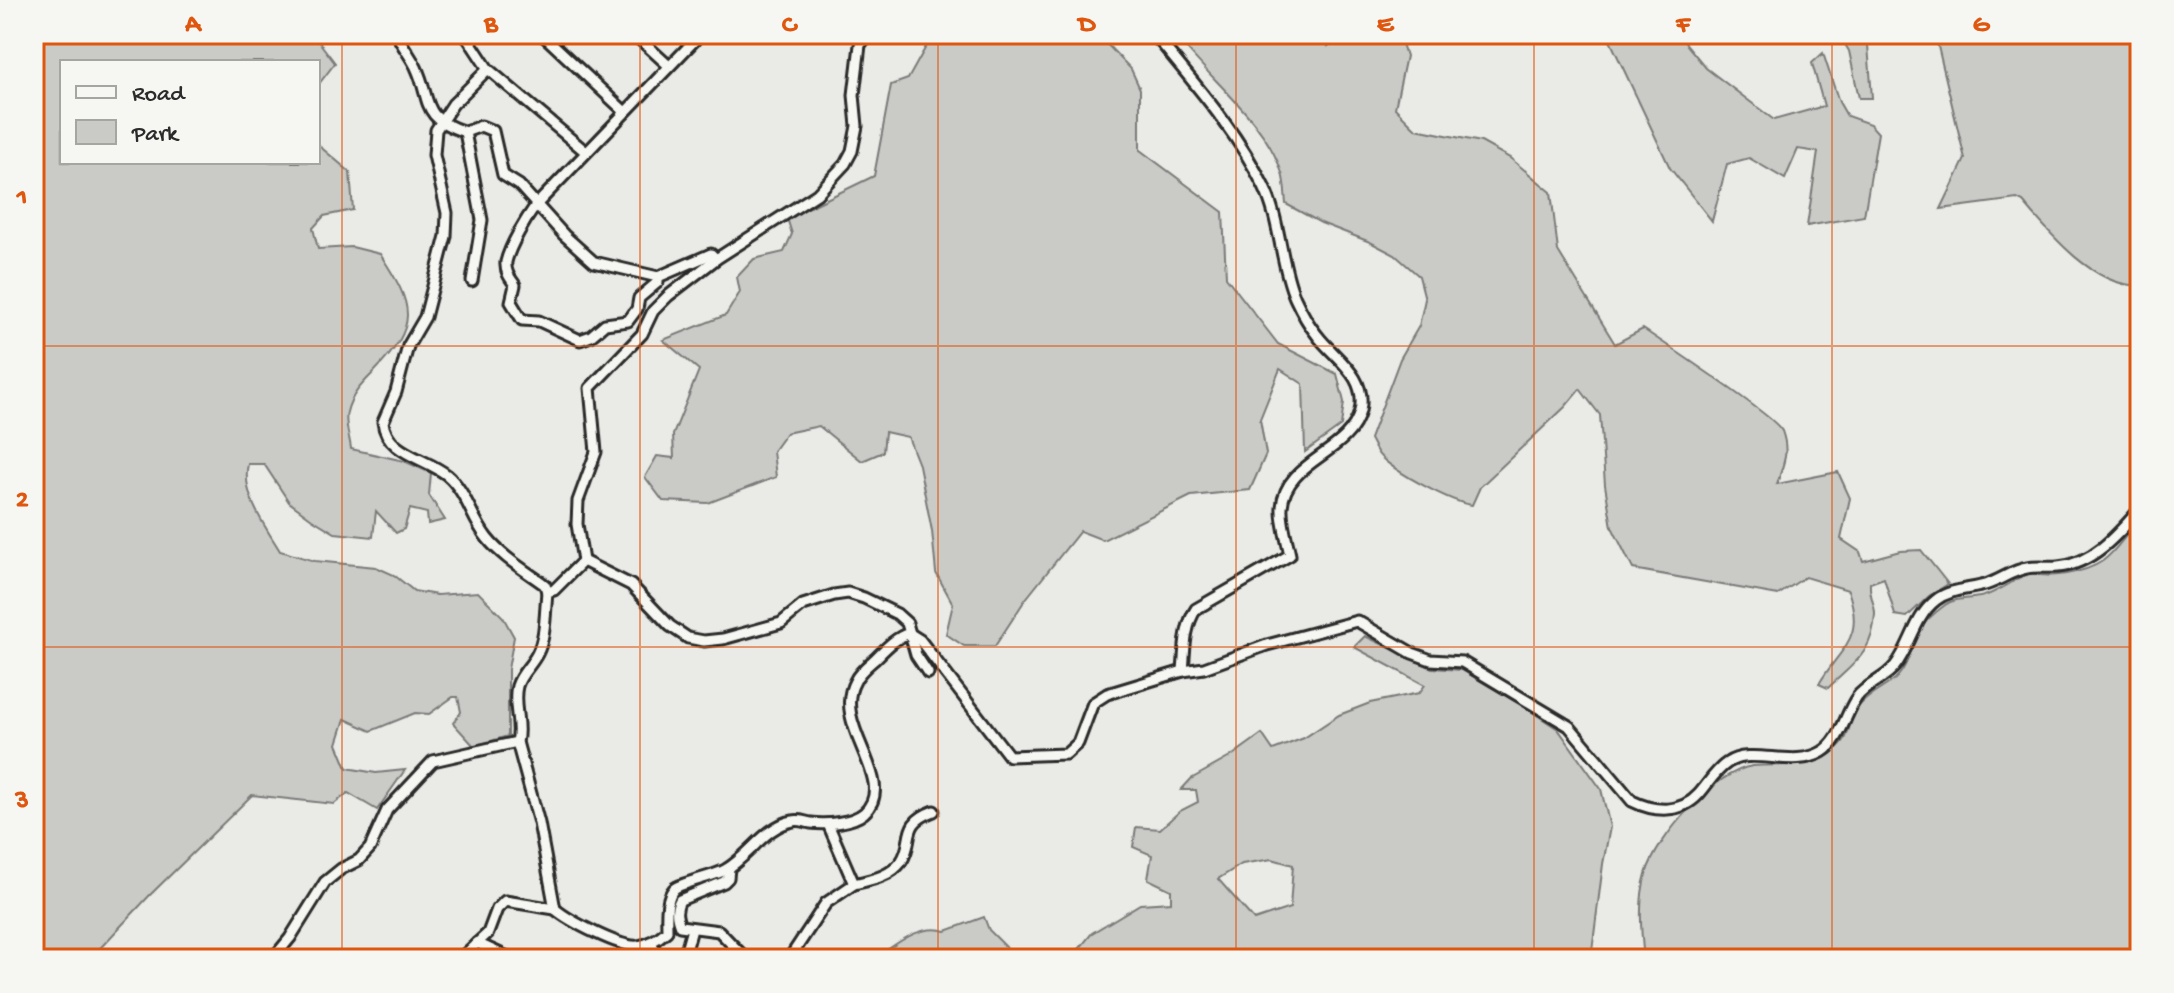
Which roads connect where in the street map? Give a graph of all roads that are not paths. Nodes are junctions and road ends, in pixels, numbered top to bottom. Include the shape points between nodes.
1 (397, 34) edge
2 (465, 34) edge
3 (542, 34) edge
4 (634, 34) edge
5 (698, 34) edge
6 (868, 34) edge
7 (1154, 34) edge
8 (669, 66) junction
9 (488, 69) junction
10 (625, 112) junction
11 (440, 121) junction
12 (465, 132) junction
13 (586, 152) junction
14 (536, 205) junction
15 (716, 259) junction
16 (658, 277) junction
17 (472, 281) dead end
18 (2140, 509) edge
19 (583, 561) junction
20 (547, 592) junction
21 (909, 633) junction
22 (1183, 671) junction
23 (928, 673) dead end
24 (517, 742) junction
25 (934, 811) dead end
26 (828, 824) junction
27 (729, 868) junction
28 (854, 884) junction
29 (555, 909) junction
30 (692, 929) junction
31 (650, 942) junction
32 (477, 943) junction
33 (509, 958) edge
34 (269, 959) edge
35 (460, 959) edge
36 (647, 959) edge
37 (679, 959) edge
38 (746, 959) edge
39 (789, 959) edge

1 - 11 street via 417,69 426,103
2 - 9 street
3 - 10 street
4 - 8 street
5 - 8 street
6 - 15 street via 860,45 854,95 857,126 845,164 817,194
7 - 22 street via 1209,101 1265,188 1294,296 1318,337 1349,368 1361,403 1345,436 1294,477 1284,492 1290,555 1196,609 1186,632
8 - 10 street
9 - 11 street
9 - 13 street
10 - 13 street
11 - 12 street
11 - 20 street via 434,155 447,213 446,236 430,303 408,346 384,430 404,453 449,477 488,540
12 - 14 street via 481,126 493,131 503,175
12 - 17 street via 482,220
13 - 14 street
14 - 16 street via 594,262
14 - 16 street via 506,262 515,285 511,302 522,320 539,321 580,340 605,324 628,321
15 - 16 street via 711,254
15 - 19 street via 653,311 642,334 590,388 596,452 578,501
18 - 22 street via 2092,556 2060,567 2014,571 1935,601 1918,620 1895,667 1859,694 1834,742 1822,753 1788,760 1745,756 1728,762 1685,806 1668,810 1632,801 1569,726 1462,662 1412,653 1357,621
19 - 20 street
19 - 21 street via 631,585 688,638 723,639 781,623 803,605 848,593 897,614
20 - 24 street via 538,653 517,688
21 - 22 street via 920,640 1009,756 1066,754 1078,743 1093,703
21 - 23 street
21 - 26 street via 898,637 854,682 849,710 868,757 872,800 862,815
24 - 29 street
24 - 34 street via 433,761 387,810 370,848 325,882 290,938
25 - 28 street via 911,826 901,862 891,872
26 - 27 street via 787,822
26 - 28 street
27 - 30 street via 724,882 680,900 677,919 680,926
27 - 31 street via 674,889 667,931
28 - 39 street via 826,903
29 - 31 street via 628,946
29 - 32 street via 505,901
30 - 37 street
30 - 38 street via 719,931
31 - 36 street via 654,948
32 - 33 street
32 - 35 street

